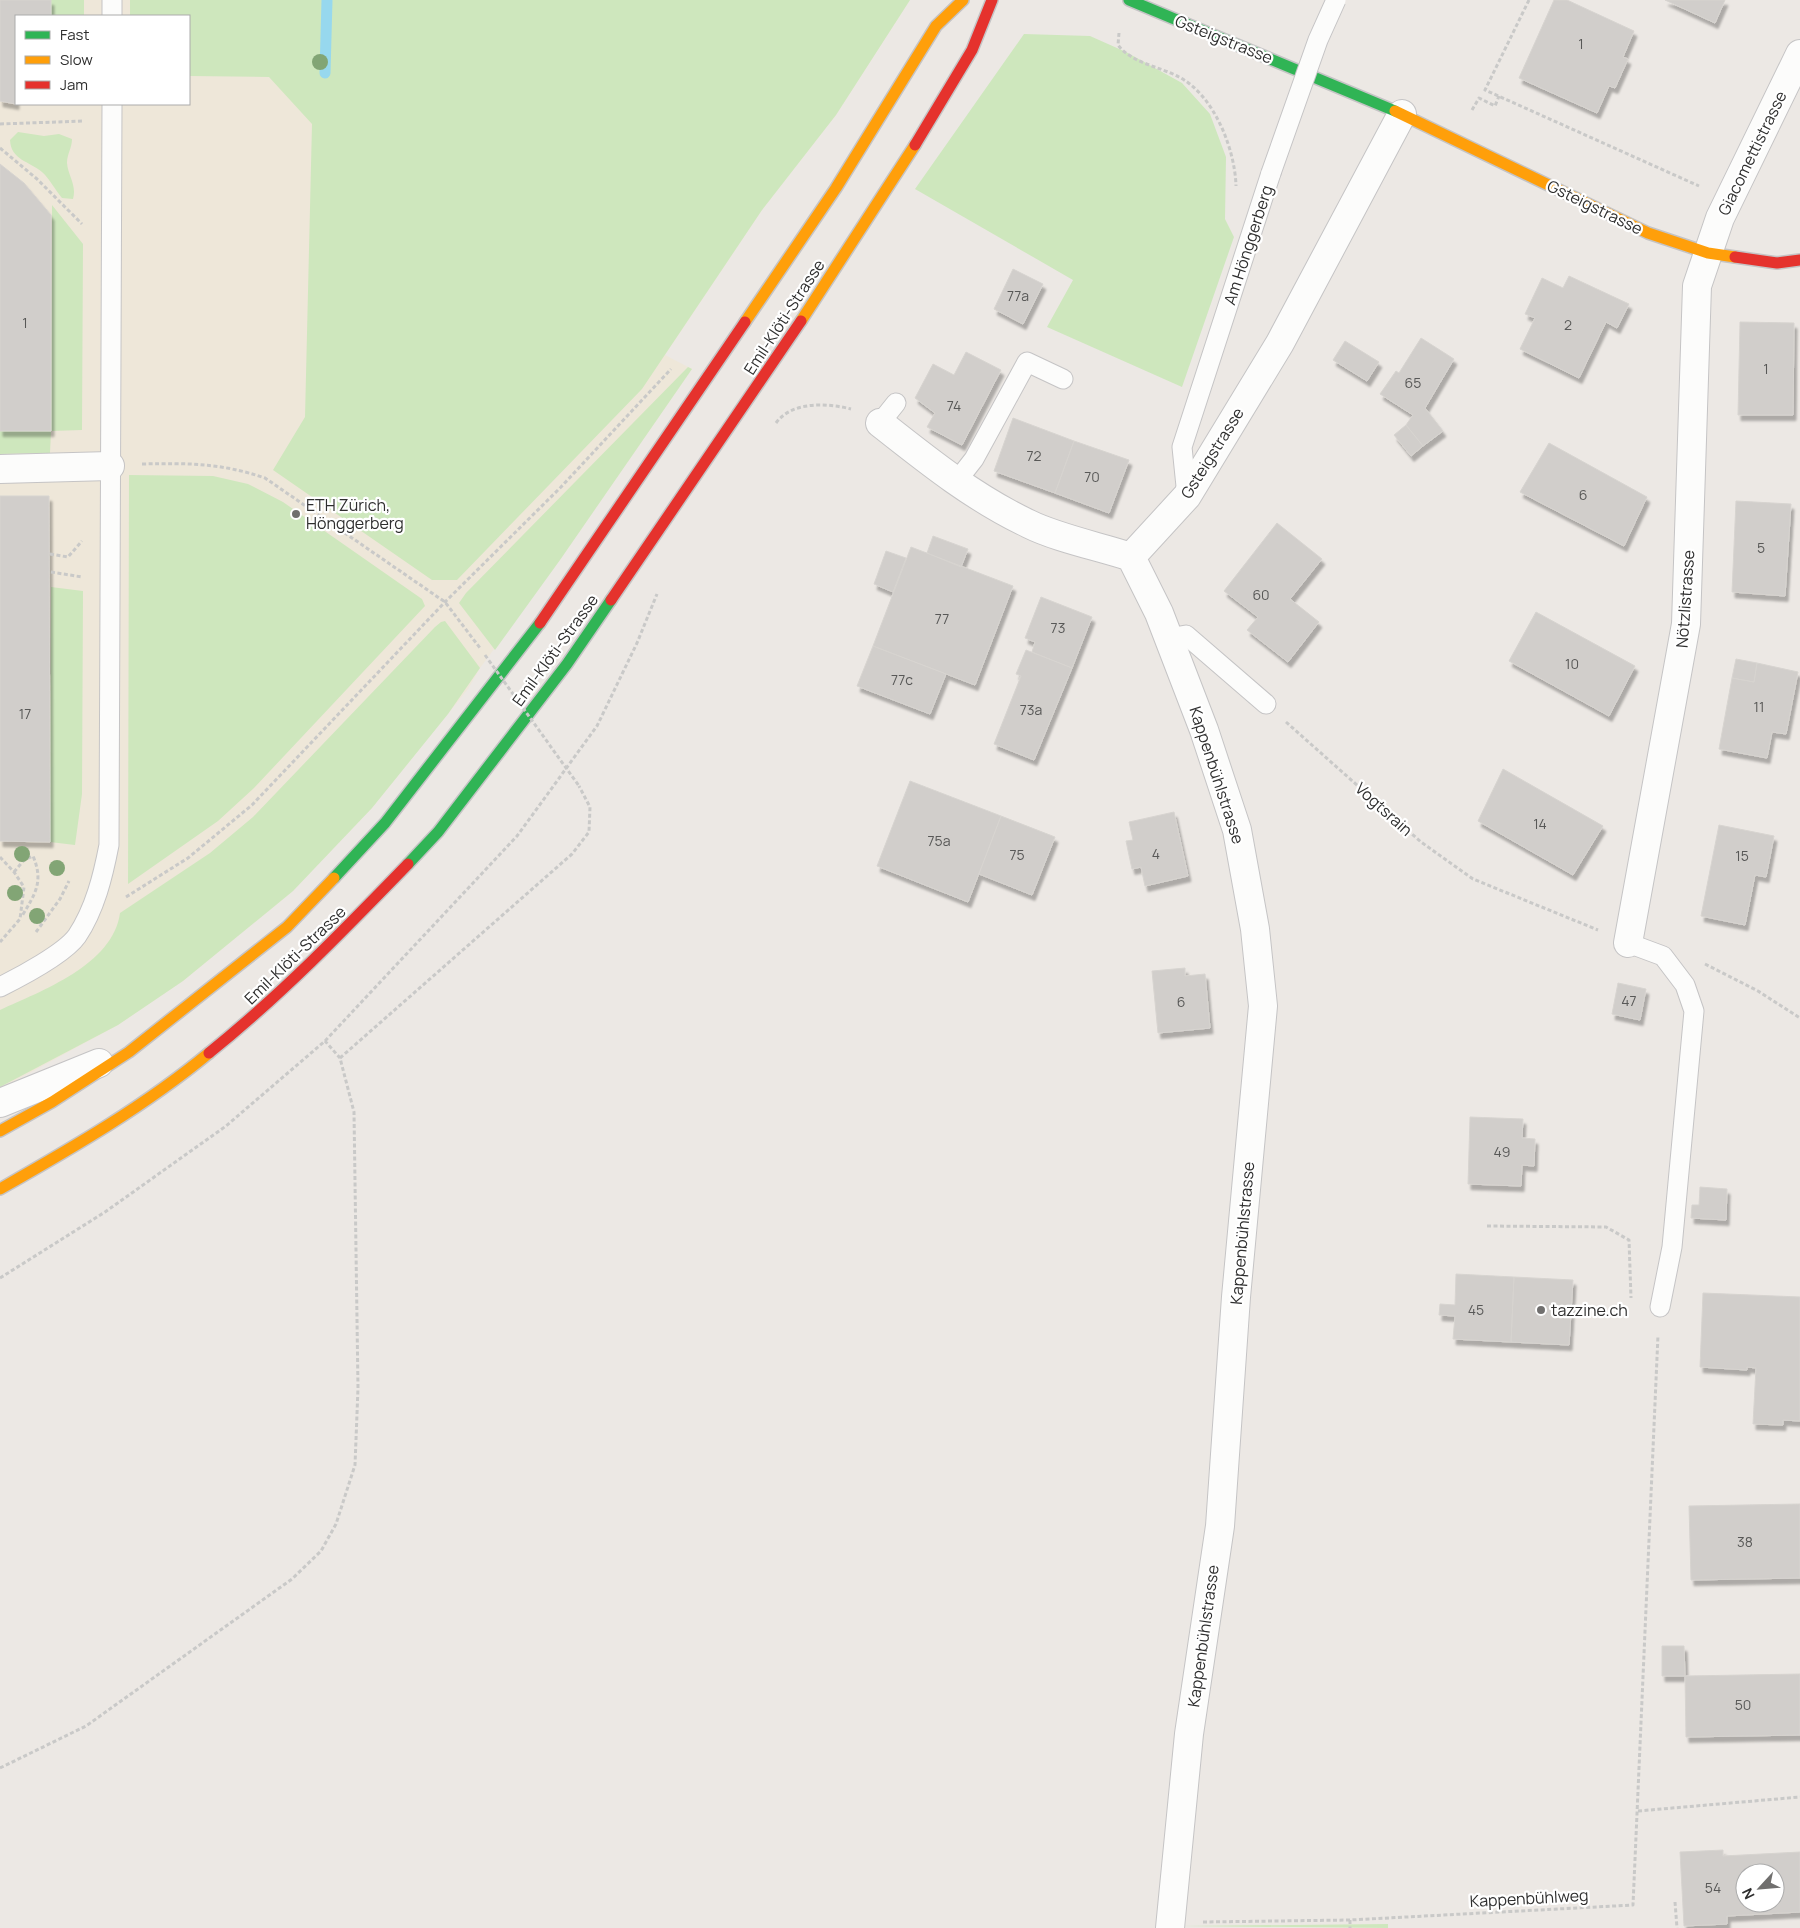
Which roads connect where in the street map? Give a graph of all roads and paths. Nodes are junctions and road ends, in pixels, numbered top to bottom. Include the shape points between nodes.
1 (112, 0) edge
2 (963, 0) edge
3 (992, 0) edge
4 (1129, 0) edge
5 (1336, 0) edge
6 (1529, 0) edge
7 (112, 15) edge
8 (1119, 33) dead end
9 (1800, 54) edge
10 (1499, 96) junction
11 (1472, 110) dead end
12 (112, 112) edge
13 (1402, 114) junction
14 (0, 124) edge
15 (0, 148) edge
16 (1706, 190) dead end
17 (1255, 224) junction
18 (88, 230) dead end
19 (1708, 253) junction
20 (1800, 260) edge
21 (677, 362) dead end
22 (1063, 379) dead end
23 (888, 413) joint
24 (770, 430) dead end
25 (110, 466) junction
26 (0, 469) edge
27 (956, 482) junction
28 (1187, 496) junction
29 (84, 539) dead end
30 (50, 554) dead end
31 (1132, 557) junction
32 (50, 572) dead end
33 (88, 577) dead end
34 (661, 585) dead end
35 (445, 602) junction
36 (1169, 638) junction
37 (1266, 704) joint
38 (0, 857) edge
39 (14, 872) junction
40 (72, 875) dead end
41 (94, 902) junction
42 (20, 919) junction
43 (29, 938) dead end
44 (0, 942) edge
45 (1628, 943) junction
46 (1699, 962) dead end
47 (0, 987) edge
48 (1800, 1018) edge
49 (324, 1041) junction
50 (129, 1052) junction
51 (340, 1058) junction
52 (0, 1103) edge
53 (0, 1131) edge
54 (0, 1189) edge
55 (1487, 1226) dead end
56 (0, 1278) edge
57 (1660, 1307) junction
58 (0, 1768) edge
59 (1800, 1797) edge
60 (1638, 1811) junction
61 (1675, 1902) dead end
62 (1350, 1920) junction
63 (1170, 1925) edge
64 (1350, 1928) edge
65 (1677, 1928) edge

1 - 7 lane
2 - 50 street, Emil-Klöti-Strasse via 936,26 836,188 527,643 386,823 287,927
3 - 54 street, Emil-Klöti-Strasse via 972,50 927,126 770,369 568,664 438,832 315,960 258,1014 179,1078 73,1147
4 - 13 street, Gsteigstrasse
5 - 17 lane, Am Hönggerberg, bridge via 1318,40
6 - 10 path via 1486,90
8 - 17 path via 1118,45 1126,53 1181,78 1204,98 1222,128 1233,158 1236,185 1231,209 1236,216
9 - 19 street, Giacomettistrasse via 1720,218
10 - 11 path via 1495,106 1479,98
10 - 16 path
12 - 14 path
12 - 25 lane
13 - 19 street, Gsteigstrasse via 1648,233
13 - 28 street, Gsteigstrasse via 1280,343
15 - 18 path via 37,179
17 - 28 lane, Am Hönggerberg via 1182,447
19 - 20 street, Gsteigstrasse via 1777,263
19 - 45 street, Nötzlistrasse via 1697,286 1686,624
21 - 35 path via 561,487
22 - 27 lane via 1027,362 974,459
23 - 24 path via 829,403 807,406 780,417
23 - 27 street
25 - 26 street
25 - 35 path via 205,463 265,478
25 - 41 lane via 108,845 104,872
27 - 31 street via 986,506 1031,525
28 - 31 street, Gsteigstrasse
29 - 30 path via 68,557
31 - 36 street, Kappenbühlstrasse
32 - 33 path
34 - 49 path via 597,726 516,836
35 - 41 path via 252,805 188,858 124,899
35 - 51 path, bridge via 579,786 590,807 589,832 572,854
36 - 37 lane via 1186,635
36 - 63 street, Kappenbühlstrasse via 1237,830 1255,929 1263,1006 1236,1297 1220,1526 1189,1734
37 - 45 path, Vogtsrain via 1421,842 1473,879
38 - 39 path
39 - 42 path via 24,887
39 - 42 path via 24,860 33,856 38,869 37,890
40 - 43 path via 60,899
41 - 47 lane via 76,937 48,959
42 - 44 path
45 - 57 lane via 1663,956 1685,985 1694,1011 1672,1247
46 - 48 path via 1716,968
49 - 51 path
49 - 56 path via 226,1126 104,1212
50 - 52 street
50 - 53 street, Emil-Klöti-Strasse
51 - 58 path via 354,1112 358,1388 355,1465 336,1524 321,1551 292,1579 86,1726
55 - 57 path via 1606,1227 1629,1240 1631,1300
57 - 60 path
59 - 60 path
60 - 62 path, Kappenbühlweg via 1633,1905
61 - 65 path
62 - 63 path, Kappenbühlweg
62 - 64 path

